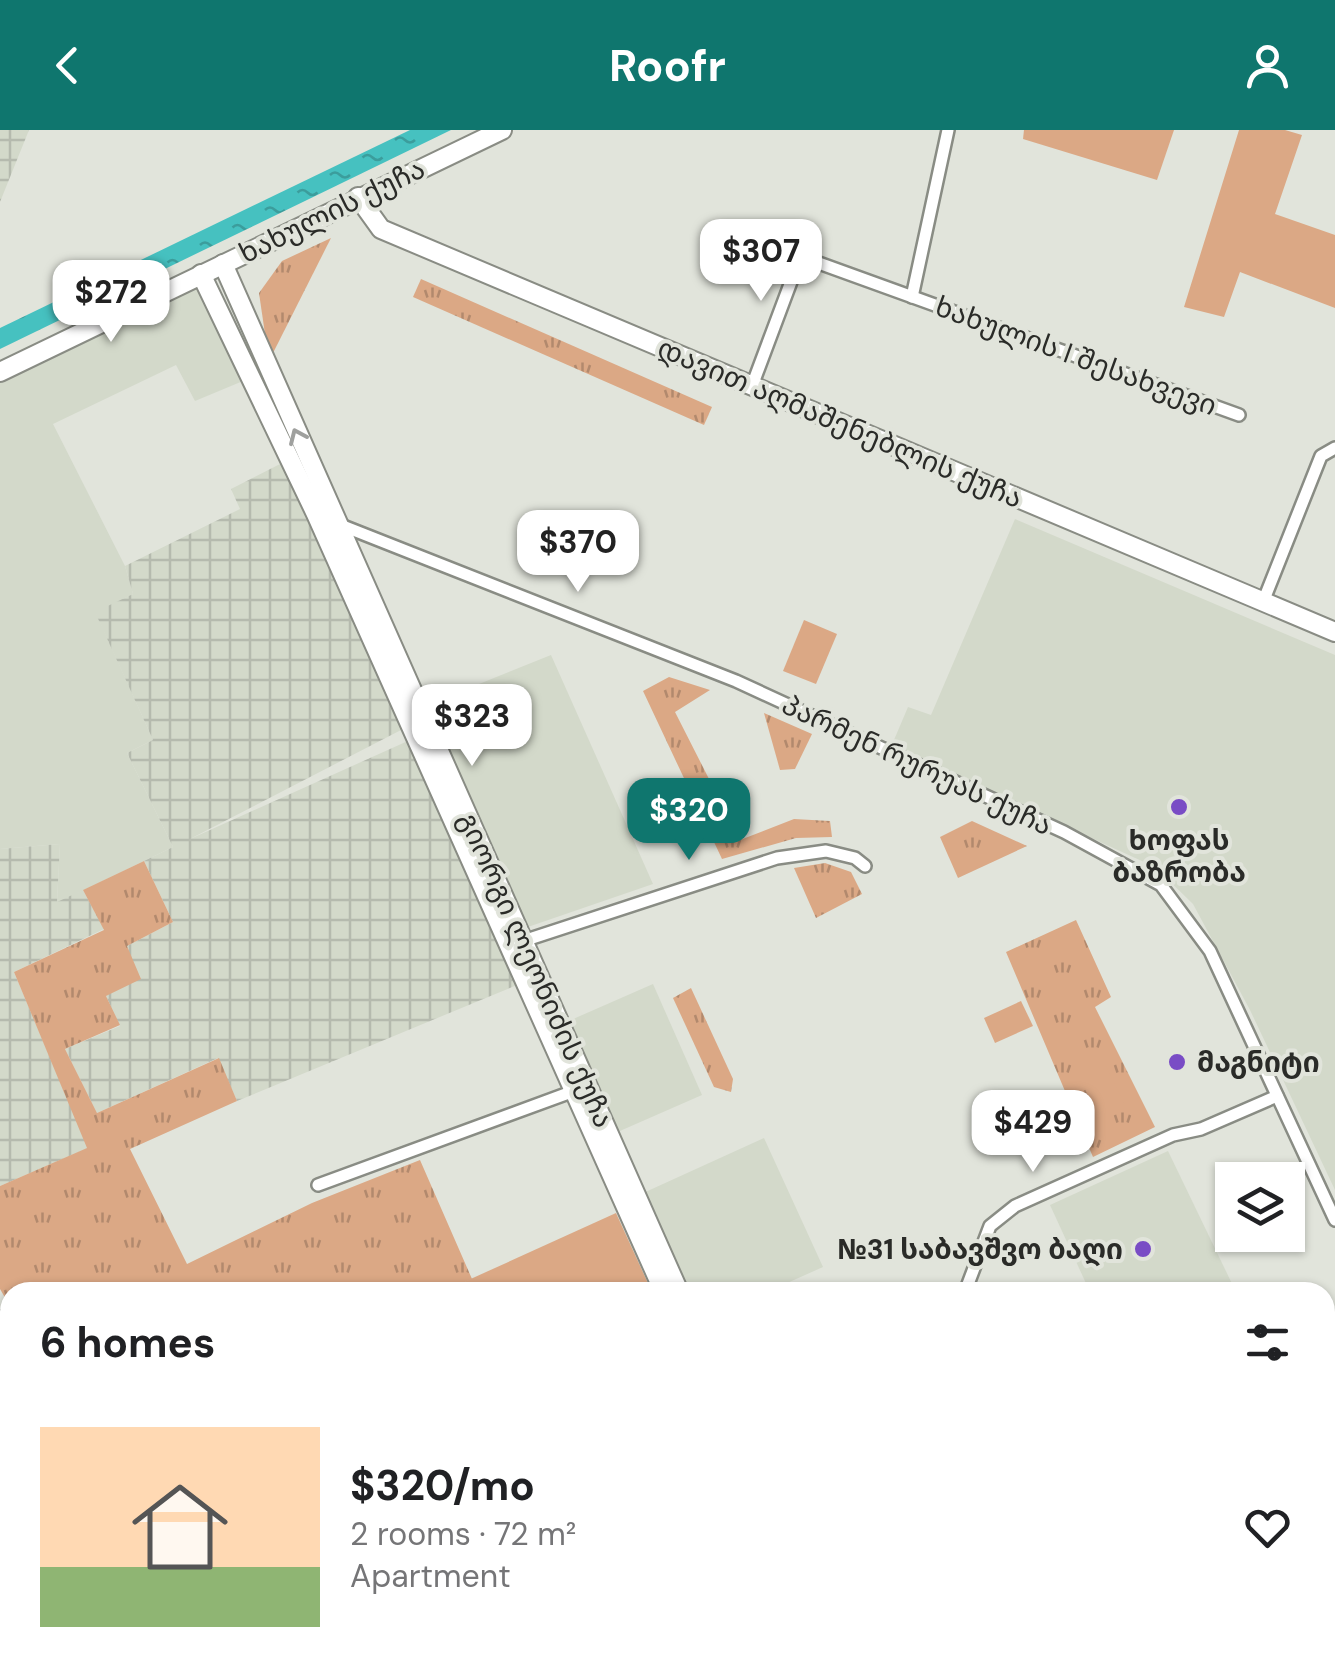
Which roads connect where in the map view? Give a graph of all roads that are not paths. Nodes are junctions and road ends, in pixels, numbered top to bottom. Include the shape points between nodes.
1 (502, 130) edge
2 (948, 130) edge
3 (358, 198) junction
4 (222, 264) junction
5 (201, 274) junction
6 (912, 297) junction
7 (0, 372) edge
8 (752, 386) junction
9 (1240, 415) dead end
10 (1335, 448) edge
11 (316, 514) junction
12 (336, 524) junction
13 (1263, 602) junction
14 (1335, 632) edge
15 (865, 866) dead end
16 (516, 943) junction
17 (574, 1091) junction
18 (1277, 1096) junction
19 (318, 1185) dead end
20 (1335, 1220) edge
21 (660, 1282) edge
22 (674, 1282) edge
23 (969, 1282) edge

1 - 3 main road, ხახულის ქუჩა
2 - 6 street, ხახულის I შესახვევი
3 - 4 main road, ხახულის ქუჩა
3 - 8 main road, დავით აღმაშენებლის ქუჩა via 381,228
4 - 5 main road, ხახულის ქუჩა
12 -> 4 main road, გიორგი ლეონიძის ქუჩა
5 - 7 main road, ხახულის ქუჩა
5 - 11 main road, გიორგი ლეონიძის ქუჩა
6 - 8 street, ხახულის I შესახვევი via 801,259
6 - 9 street, ხახულის I შესახვევი
8 - 13 main road, დავით აღმაშენებლის ქუჩა
10 - 13 street via 1320,456
11 - 12 street, პარმენ რურუას ქუჩა
11 - 16 main road, გიორგი ლეონიძის ქუჩა
12 - 16 main road, გიორგი ლეონიძის ქუჩა
12 - 18 street, პარმენ რურუას ქუჩა via 736,681 1133,866 1160,886 1210,951
13 - 14 main road, დავით აღმაშენებლის ქუჩა
15 - 16 street via 826,851 777,858
16 - 17 main road, გიორგი ლეონიძის ქუჩა
16 - 22 main road, გიორგი ლეონიძის ქუჩა
17 - 19 street
17 - 21 main road, გიორგი ლეონიძის ქუჩა
18 - 20 street, პარმენ რურუას ქუჩა
18 - 23 street via 1015,1206 990,1226

